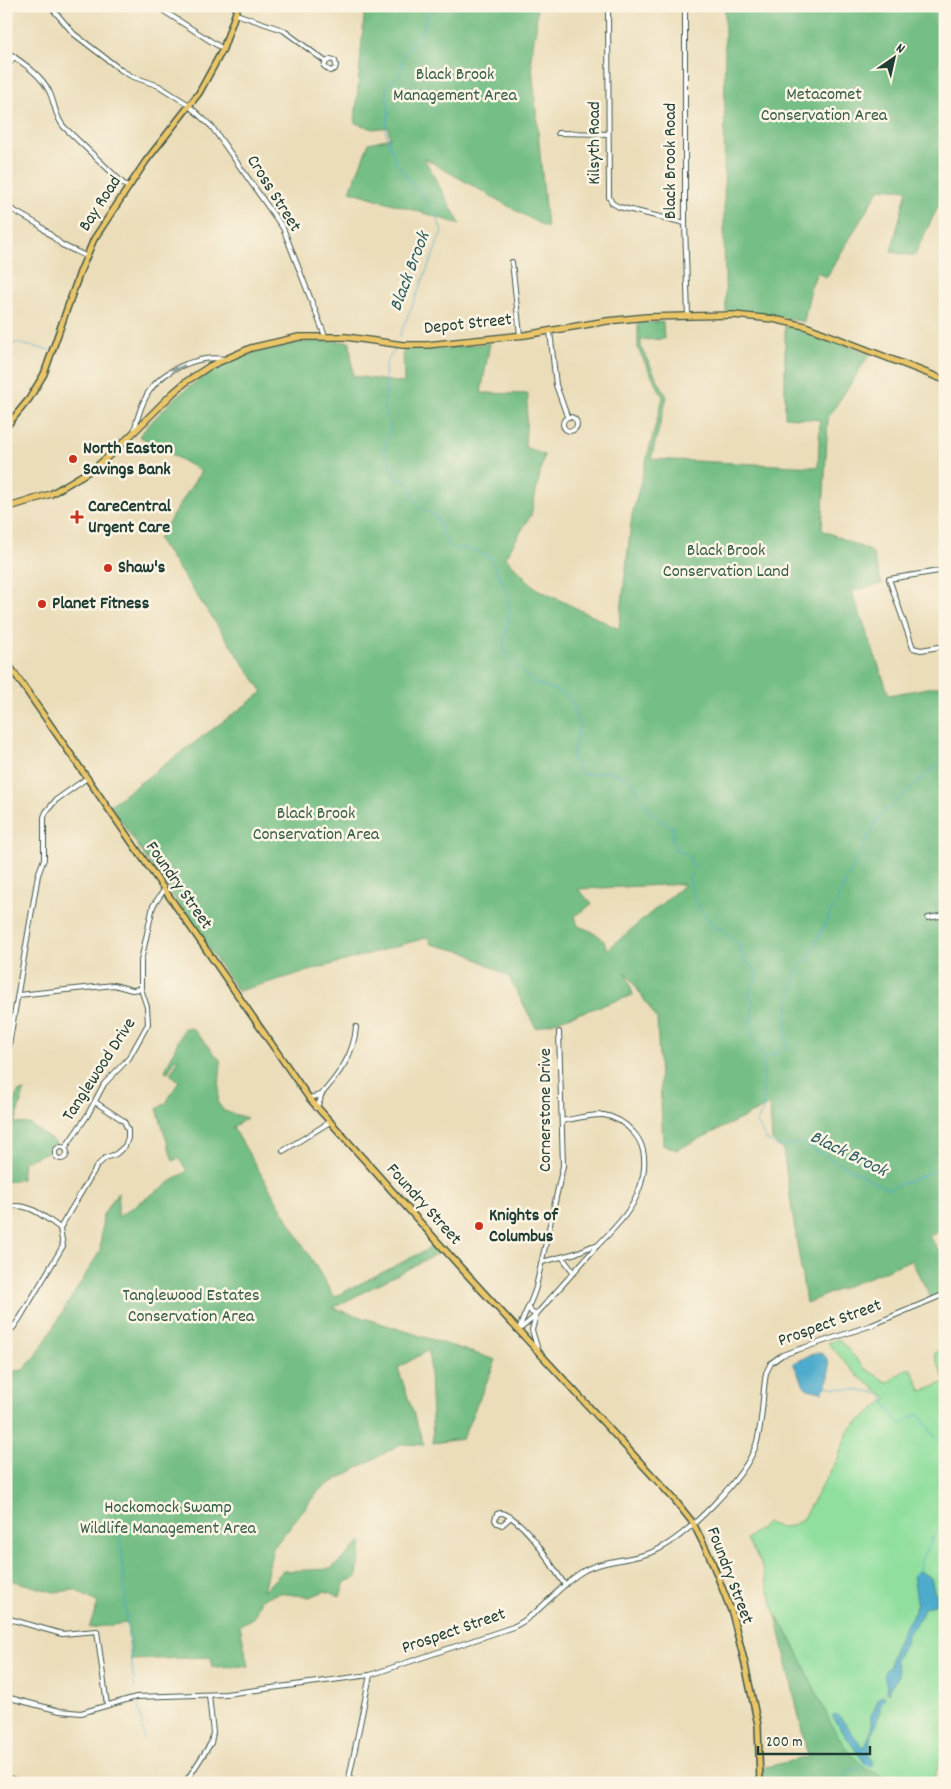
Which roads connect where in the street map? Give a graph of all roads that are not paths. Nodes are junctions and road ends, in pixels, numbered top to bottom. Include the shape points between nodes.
1 (50, 6) edge
2 (156, 6) edge
3 (238, 6) edge
4 (608, 6) edge
5 (685, 6) edge
6 (236, 14) junction
7 (223, 49) junction
8 (6, 51) edge
9 (14, 57) junction
10 (326, 62) dead end
11 (6, 68) edge
12 (190, 106) junction
13 (558, 133) dead end
14 (608, 134) junction
15 (128, 188) junction
16 (6, 206) edge
17 (685, 223) junction
18 (86, 256) junction
19 (512, 262) dead end
20 (688, 316) junction
21 (550, 331) junction
22 (520, 335) junction
23 (325, 336) junction
24 (225, 359) junction
25 (945, 380) edge
26 (567, 416) dead end
27 (6, 427) edge
28 (133, 433) junction
29 (6, 508) edge
30 (945, 570) edge
31 (945, 646) edge
32 (6, 661) edge
33 (86, 778) junction
34 (164, 890) junction
35 (945, 915) edge
36 (928, 918) dead end
37 (141, 989) junction
38 (18, 996) junction
39 (356, 1028) dead end
40 (559, 1032) dead end
41 (6, 1063) edge
42 (321, 1095) junction
43 (309, 1098) junction
44 (96, 1102) junction
45 (316, 1108) junction
46 (562, 1121) junction
47 (330, 1122) junction
48 (65, 1148) dead end
49 (283, 1151) dead end
50 (6, 1208) edge
51 (60, 1228) junction
52 (598, 1246) junction
53 (562, 1257) junction
54 (542, 1262) junction
55 (574, 1273) junction
56 (945, 1294) edge
57 (529, 1307) junction
58 (536, 1315) junction
59 (519, 1330) junction
60 (6, 1332) edge
61 (539, 1352) junction
62 (511, 1518) dead end
63 (693, 1523) junction
64 (565, 1585) junction
65 (6, 1618) edge
66 (370, 1675) junction
67 (208, 1695) junction
68 (6, 1697) edge
69 (107, 1706) junction
70 (6, 1777) edge
71 (24, 1783) edge
72 (185, 1783) edge
73 (348, 1783) edge
74 (760, 1783) edge

1 - 12 street, Cross Street via 74,34 121,70 156,84
2 - 7 street
3 - 6 main road, Bay Road
4 - 14 street, Kilsyth Road
5 - 17 street, Black Brook Road
6 - 7 main road, Bay Road
6 - 10 street via 283,30
7 - 12 main road, Bay Road
8 - 9 street
9 - 11 street
9 - 15 street via 47,88 64,128
12 - 15 main road, Bay Road
12 - 23 street, Cross Street via 217,133 282,228
13 - 14 street
14 - 17 street, Kilsyth Road via 611,202 619,207
15 - 18 main road, Bay Road via 100,228
16 - 18 street via 39,225 62,244
17 - 20 street, Black Brook Road
18 - 27 main road, Bay Road via 44,374
19 - 22 street
20 - 21 highway, Depot Street via 607,321
20 - 25 highway, Depot Street via 740,316 792,322
21 - 22 highway, Depot Street
21 - 26 street via 556,385
22 - 23 highway, Depot Street via 415,346
23 - 24 highway, Depot Street via 272,342
24 - 28 highway, Depot Street via 180,387
24 -> 28 street via 211,357 199,360 160,377 146,397
28 - 29 highway, Depot Street via 103,462 66,486
30 - 31 street via 889,579 913,648
32 - 33 main road, Foundry Street
33 - 34 main road, Foundry Street
33 - 38 street via 50,806 44,817 44,859 38,875
34 - 37 street, Tanglewood Drive via 153,906 141,961
34 - 43 main road, Foundry Street
35 - 36 street
37 - 38 street via 114,985
37 - 44 street, Tanglewood Drive via 148,1024 129,1058 96,1096
38 - 41 street
39 - 42 street via 355,1042 347,1060
40 - 46 street, Cornerstone Drive
42 - 43 street
42 - 45 street
43 - 45 main road, Foundry Street
44 - 48 street, Tanglewood Drive
44 - 51 street via 124,1122 128,1138 120,1152 105,1158 97,1166
45 - 47 main road, Foundry Street
46 - 52 street via 609,1116 631,1130 642,1147 643,1172 634,1199 627,1213
46 - 54 street, Cornerstone Drive via 562,1171
47 - 49 street
47 - 59 main road, Foundry Street
50 - 51 street via 26,1206
51 - 60 street via 63,1249 20,1318
52 - 53 street
52 - 55 street
53 - 54 street
53 - 55 street
54 - 57 street, Cornerstone Drive
55 - 58 street
56 - 63 street, Prospect Street via 872,1325 773,1360 766,1373 760,1428 751,1458 741,1473
57 - 58 street
57 - 59 street, Cornerstone Drive
58 - 59 street
58 - 61 street via 532,1333
59 - 61 main road, Foundry Street
61 - 63 main road, Foundry Street
62 - 64 street via 527,1531
63 - 64 street, Prospect Street via 656,1551 593,1566
63 - 74 main road, Foundry Street via 732,1613 758,1725
64 - 66 street, Prospect Street via 516,1626
65 - 69 street via 62,1634 97,1631
66 - 67 street, Prospect Street
66 - 73 street
67 - 69 street, Prospect Street via 136,1697
67 - 72 street via 213,1733 211,1742
68 - 69 street, Prospect Street via 74,1713
70 - 71 street

